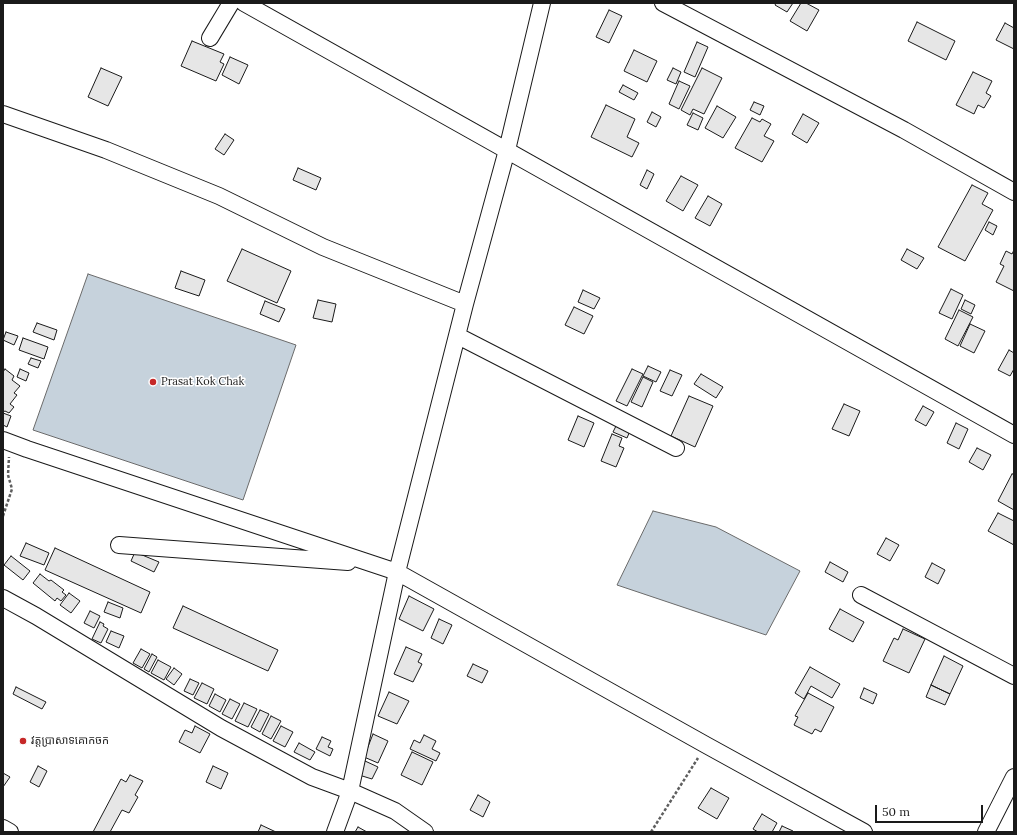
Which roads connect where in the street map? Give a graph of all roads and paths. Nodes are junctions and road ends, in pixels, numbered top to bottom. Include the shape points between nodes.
1 (231, 3) edge
2 (244, 3) edge
3 (542, 3) edge
4 (663, 3) edge
5 (210, 38) dead end
6 (3, 114) edge
7 (506, 150) junction
8 (1014, 192) edge
9 (465, 304) junction
10 (458, 336) junction
11 (1014, 435) edge
12 (10, 442) edge
13 (676, 448) dead end
14 (3, 516) edge
15 (119, 545) dead end
16 (381, 566) junction
17 (861, 595) dead end
18 (3, 598) edge
19 (1014, 676) edge
20 (706, 746) junction
21 (1014, 777) edge
22 (350, 791) junction
23 (3, 828) edge
24 (10, 832) edge
25 (335, 832) edge
26 (425, 832) edge
27 (651, 832) edge
28 (864, 832) edge
29 (986, 832) edge

1 - 5 street
2 - 7 street
3 - 7 street
4 - 8 street via 904,130
6 - 9 street via 106,150 219,196 323,247
7 - 9 street
7 - 11 street
9 - 10 street
10 - 13 street
10 - 16 street
12 - 14 path via 8,476 12,489
12 - 16 street
15 - 16 street
16 - 20 street
16 - 22 street
17 - 19 street
18 - 22 street via 221,728 312,777
20 - 27 path
20 - 28 street
21 - 29 street
22 - 25 street
22 - 26 street via 395,811
23 - 24 street

